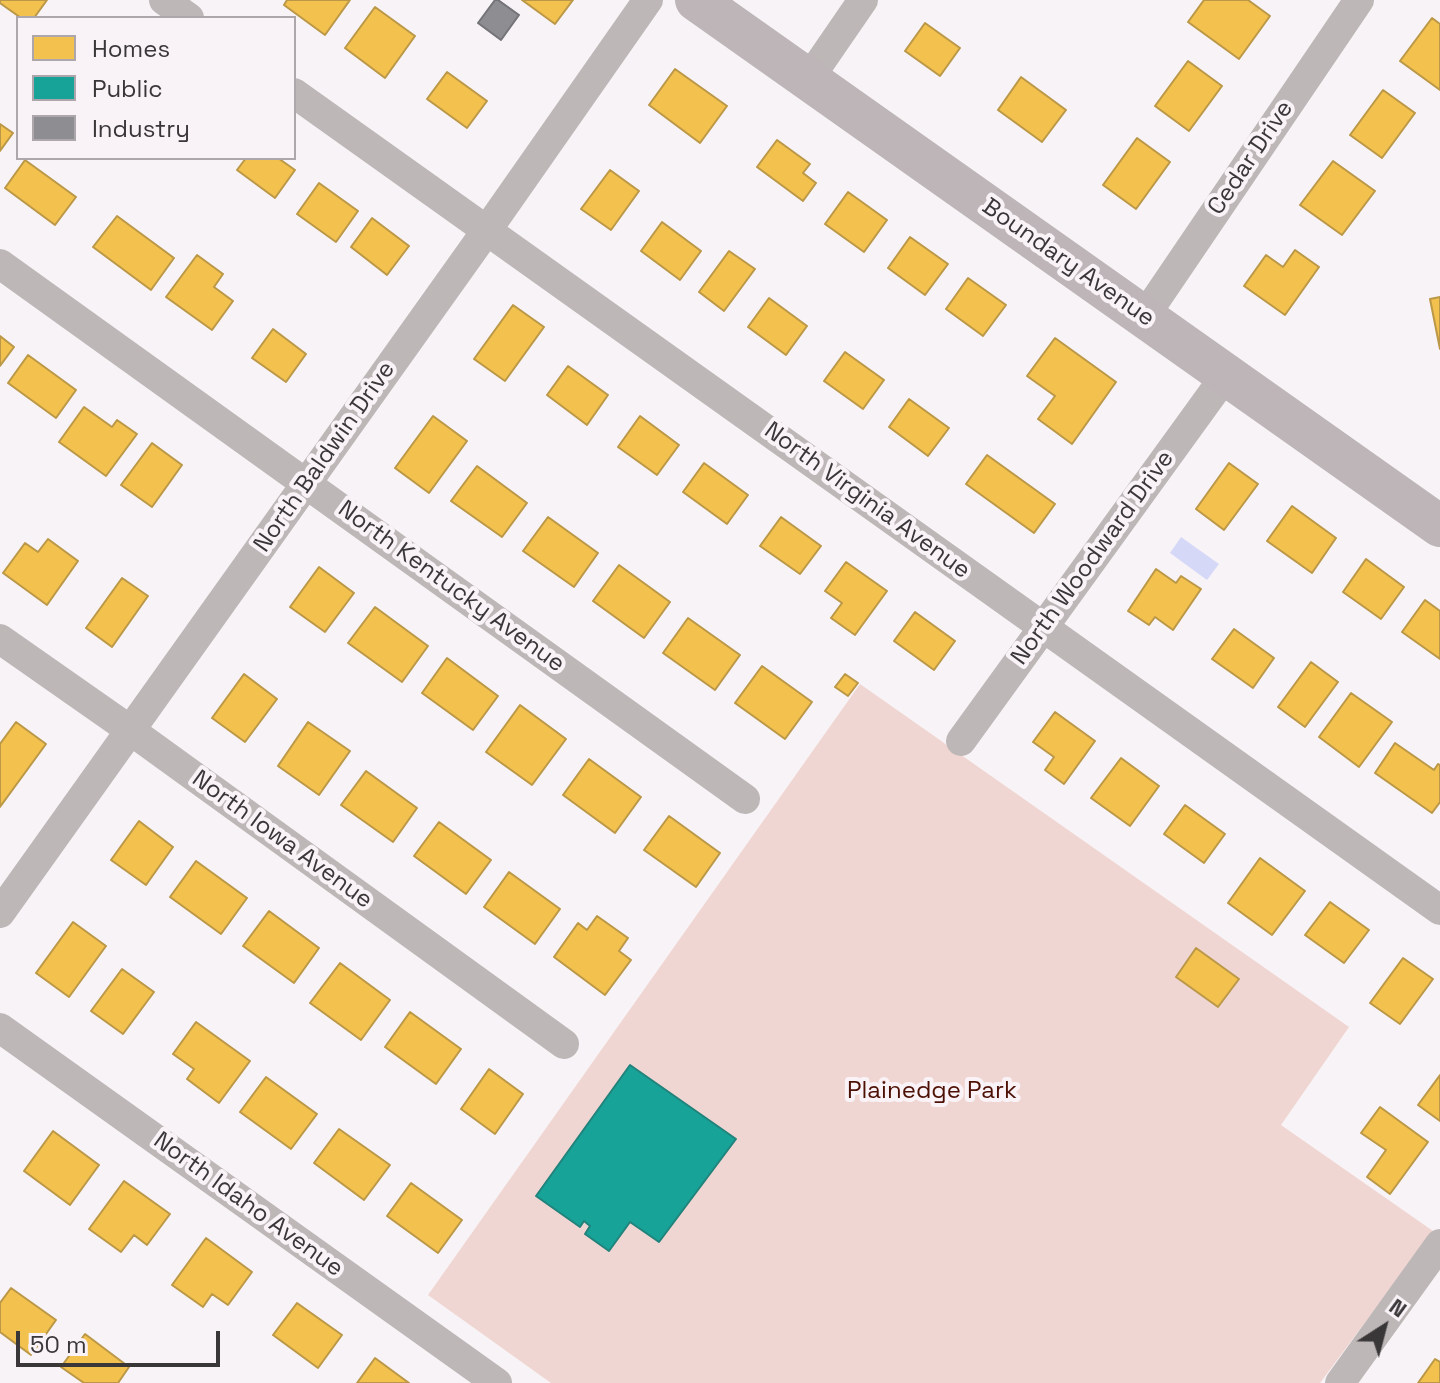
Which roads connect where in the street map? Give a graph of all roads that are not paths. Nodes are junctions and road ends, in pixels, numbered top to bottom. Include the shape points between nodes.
1 (164, 0) edge
2 (648, 0) edge
3 (696, 0) edge
4 (863, 0) edge
5 (1359, 0) edge
6 (186, 16) edge
7 (808, 80) junction
8 (296, 94) edge
9 (487, 230) junction
10 (0, 264) edge
11 (1144, 317) junction
12 (1226, 375) junction
13 (307, 483) junction
14 (1440, 526) edge
15 (1043, 627) junction
16 (0, 639) edge
17 (130, 730) junction
18 (961, 741) dead end
19 (745, 799) dead end
20 (1440, 910) edge
21 (0, 913) edge
22 (0, 1028) edge
23 (564, 1044) dead end
24 (1440, 1244) edge
25 (1430, 1278) edge
26 (497, 1383) edge
27 (1340, 1383) edge

1 - 6 street
2 - 9 street, North Baldwin Drive
3 - 7 main road, Boundary Avenue
4 - 7 street
5 - 11 street, Cedar Drive
7 - 11 main road, Boundary Avenue
8 - 9 street, North Virginia Avenue
9 - 13 street, North Baldwin Drive
9 - 15 street, North Virginia Avenue
10 - 13 street, North Kentucky Avenue
11 - 12 main road, Boundary Avenue
12 - 14 main road, Boundary Avenue
12 - 15 street, North Woodward Drive
13 - 17 street, North Baldwin Drive
13 - 19 street, North Kentucky Avenue
15 - 18 street, North Woodward Drive
15 - 20 street, North Virginia Avenue
16 - 17 street, North Iowa Avenue
17 - 21 street, North Baldwin Drive
17 - 23 street, North Iowa Avenue
22 - 26 street, North Idaho Avenue
24 - 25 street
25 - 27 street

